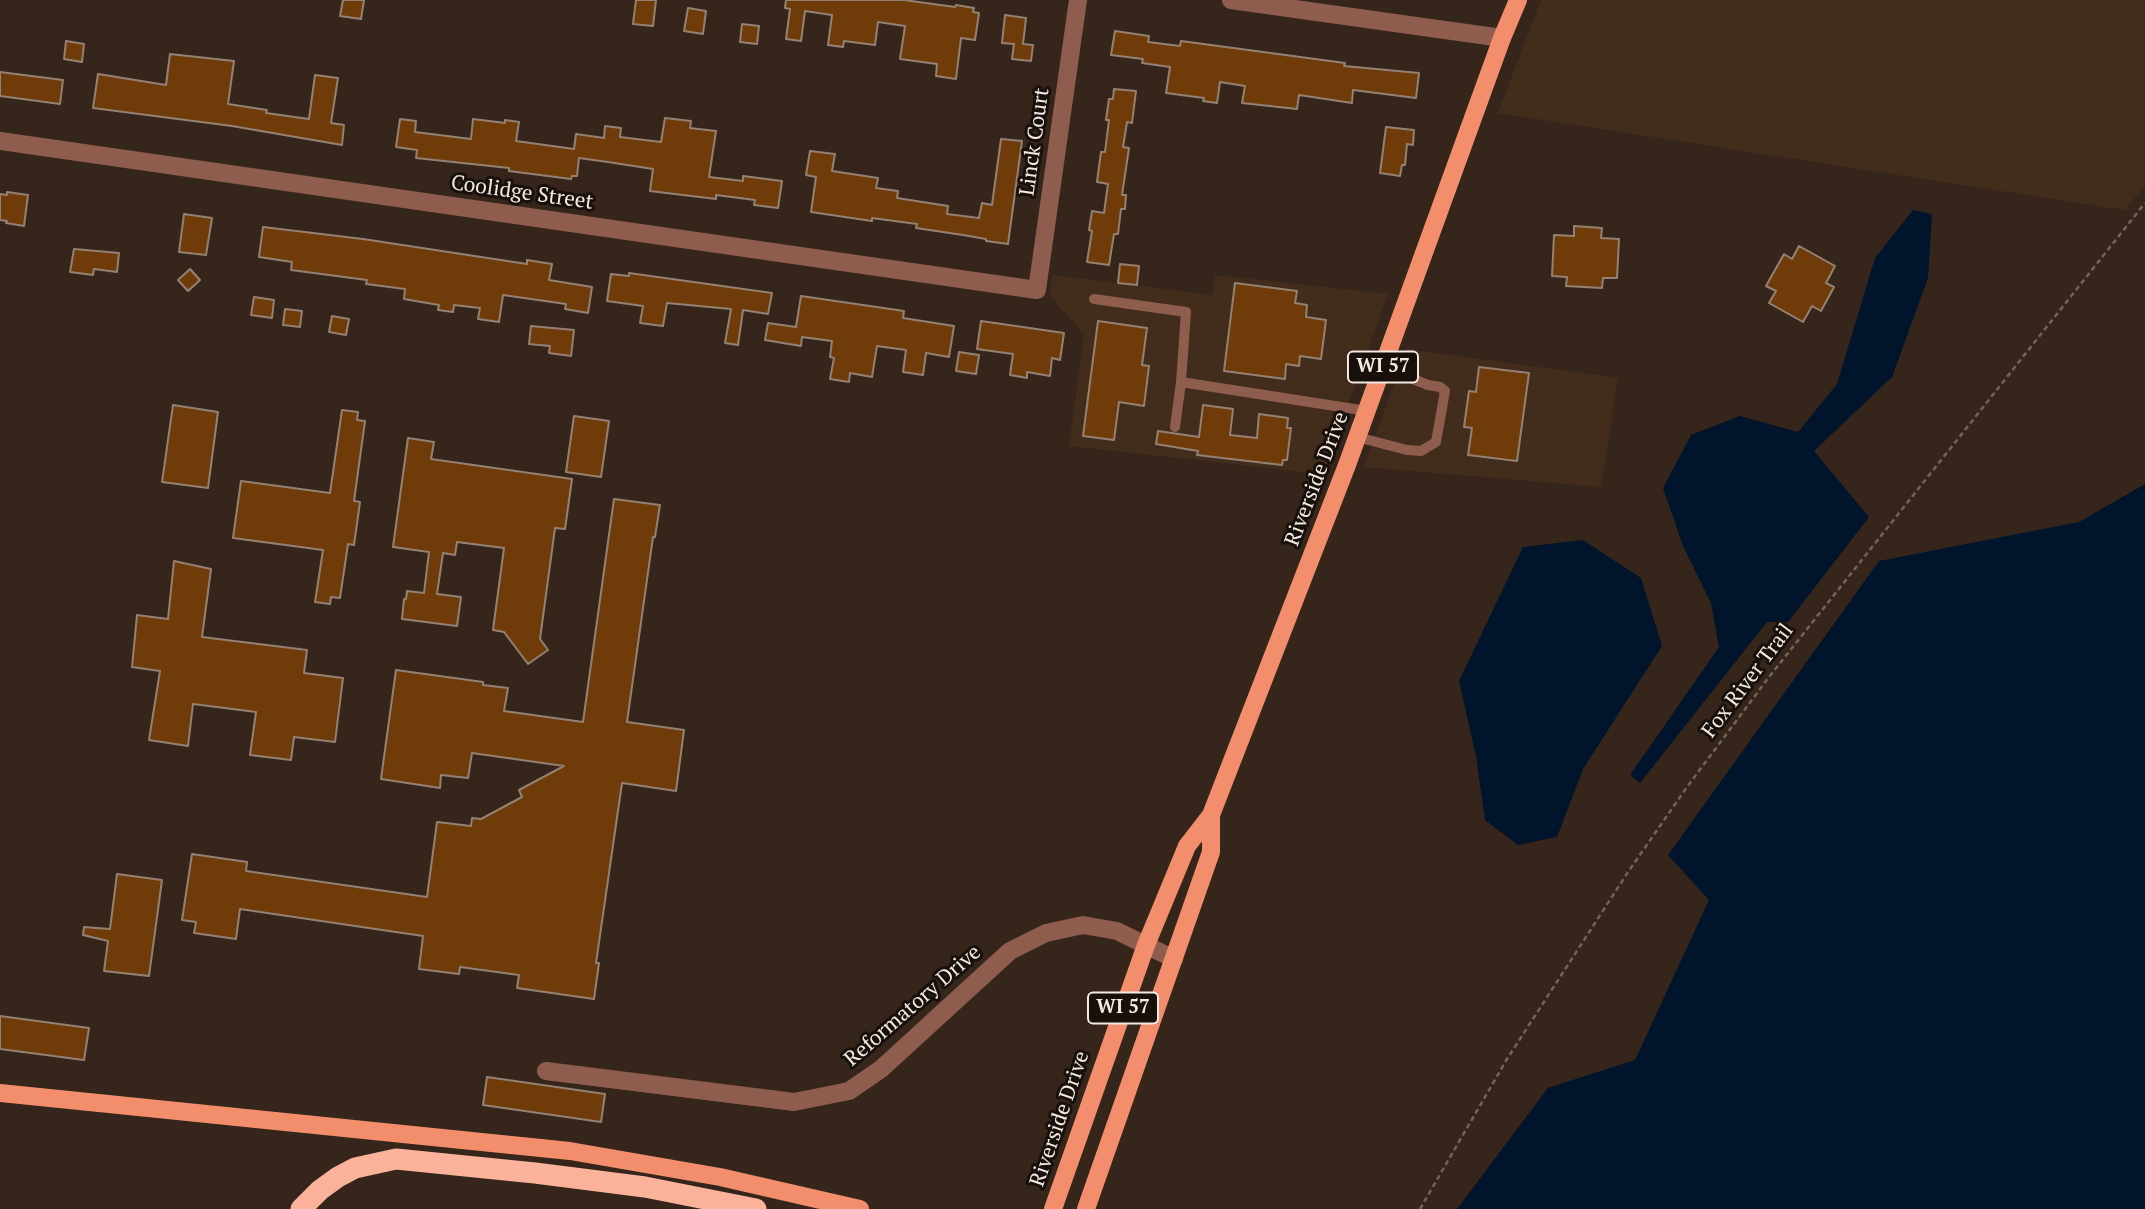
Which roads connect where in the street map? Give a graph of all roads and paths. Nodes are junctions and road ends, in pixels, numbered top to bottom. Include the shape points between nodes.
1 (1078, 0) edge
2 (1231, 0) edge
3 (1518, 0) edge
4 (1502, 38) junction
5 (0, 141) edge
6 (2145, 203) edge
7 (1037, 290) joint
8 (1094, 299) dead end
9 (1383, 367) junction
10 (1181, 382) junction
11 (1367, 411) junction
12 (1174, 427) dead end
13 (1357, 438) junction
14 (1211, 815) junction
15 (1146, 945) junction
16 (1174, 959) junction
17 (546, 1071) dead end
18 (0, 1093) edge
19 (301, 1209) edge
20 (757, 1209) edge
21 (860, 1209) edge
22 (1053, 1209) edge
23 (1087, 1209) edge
24 (1420, 1209) edge

1 - 7 street, Linck Court
2 - 4 street
3 - 4 main road, Riverside Drive / WI 57
4 - 9 main road, Riverside Drive / WI 57
5 - 7 street, Coolidge Street
6 - 24 path, Fox River Trail via 1687,787 1507,1059
8 - 10 lane via 1186,313
9 - 11 main road, Riverside Drive / WI 57
9 - 13 lane via 1445,391 1436,442 1421,451
10 - 11 lane
10 - 12 lane
11 - 13 main road, Riverside Drive / WI 57
13 - 14 main road, Riverside Drive / WI 57
14 - 15 main road, Riverside Drive / WI 57 via 1187,846
14 - 16 main road, Riverside Drive / WI 57 via 1211,852
15 - 16 street, Reformatory Drive
15 - 17 street, Reformatory Drive via 1117,931 1083,925 1046,933 1010,951 881,1069 849,1091 821,1098 794,1102
15 - 22 main road, Riverside Drive / WI 57
16 - 23 main road, Riverside Drive / WI 57
18 - 21 main road via 570,1152 720,1177
19 - 20 highway via 346,1172 396,1159 645,1187

